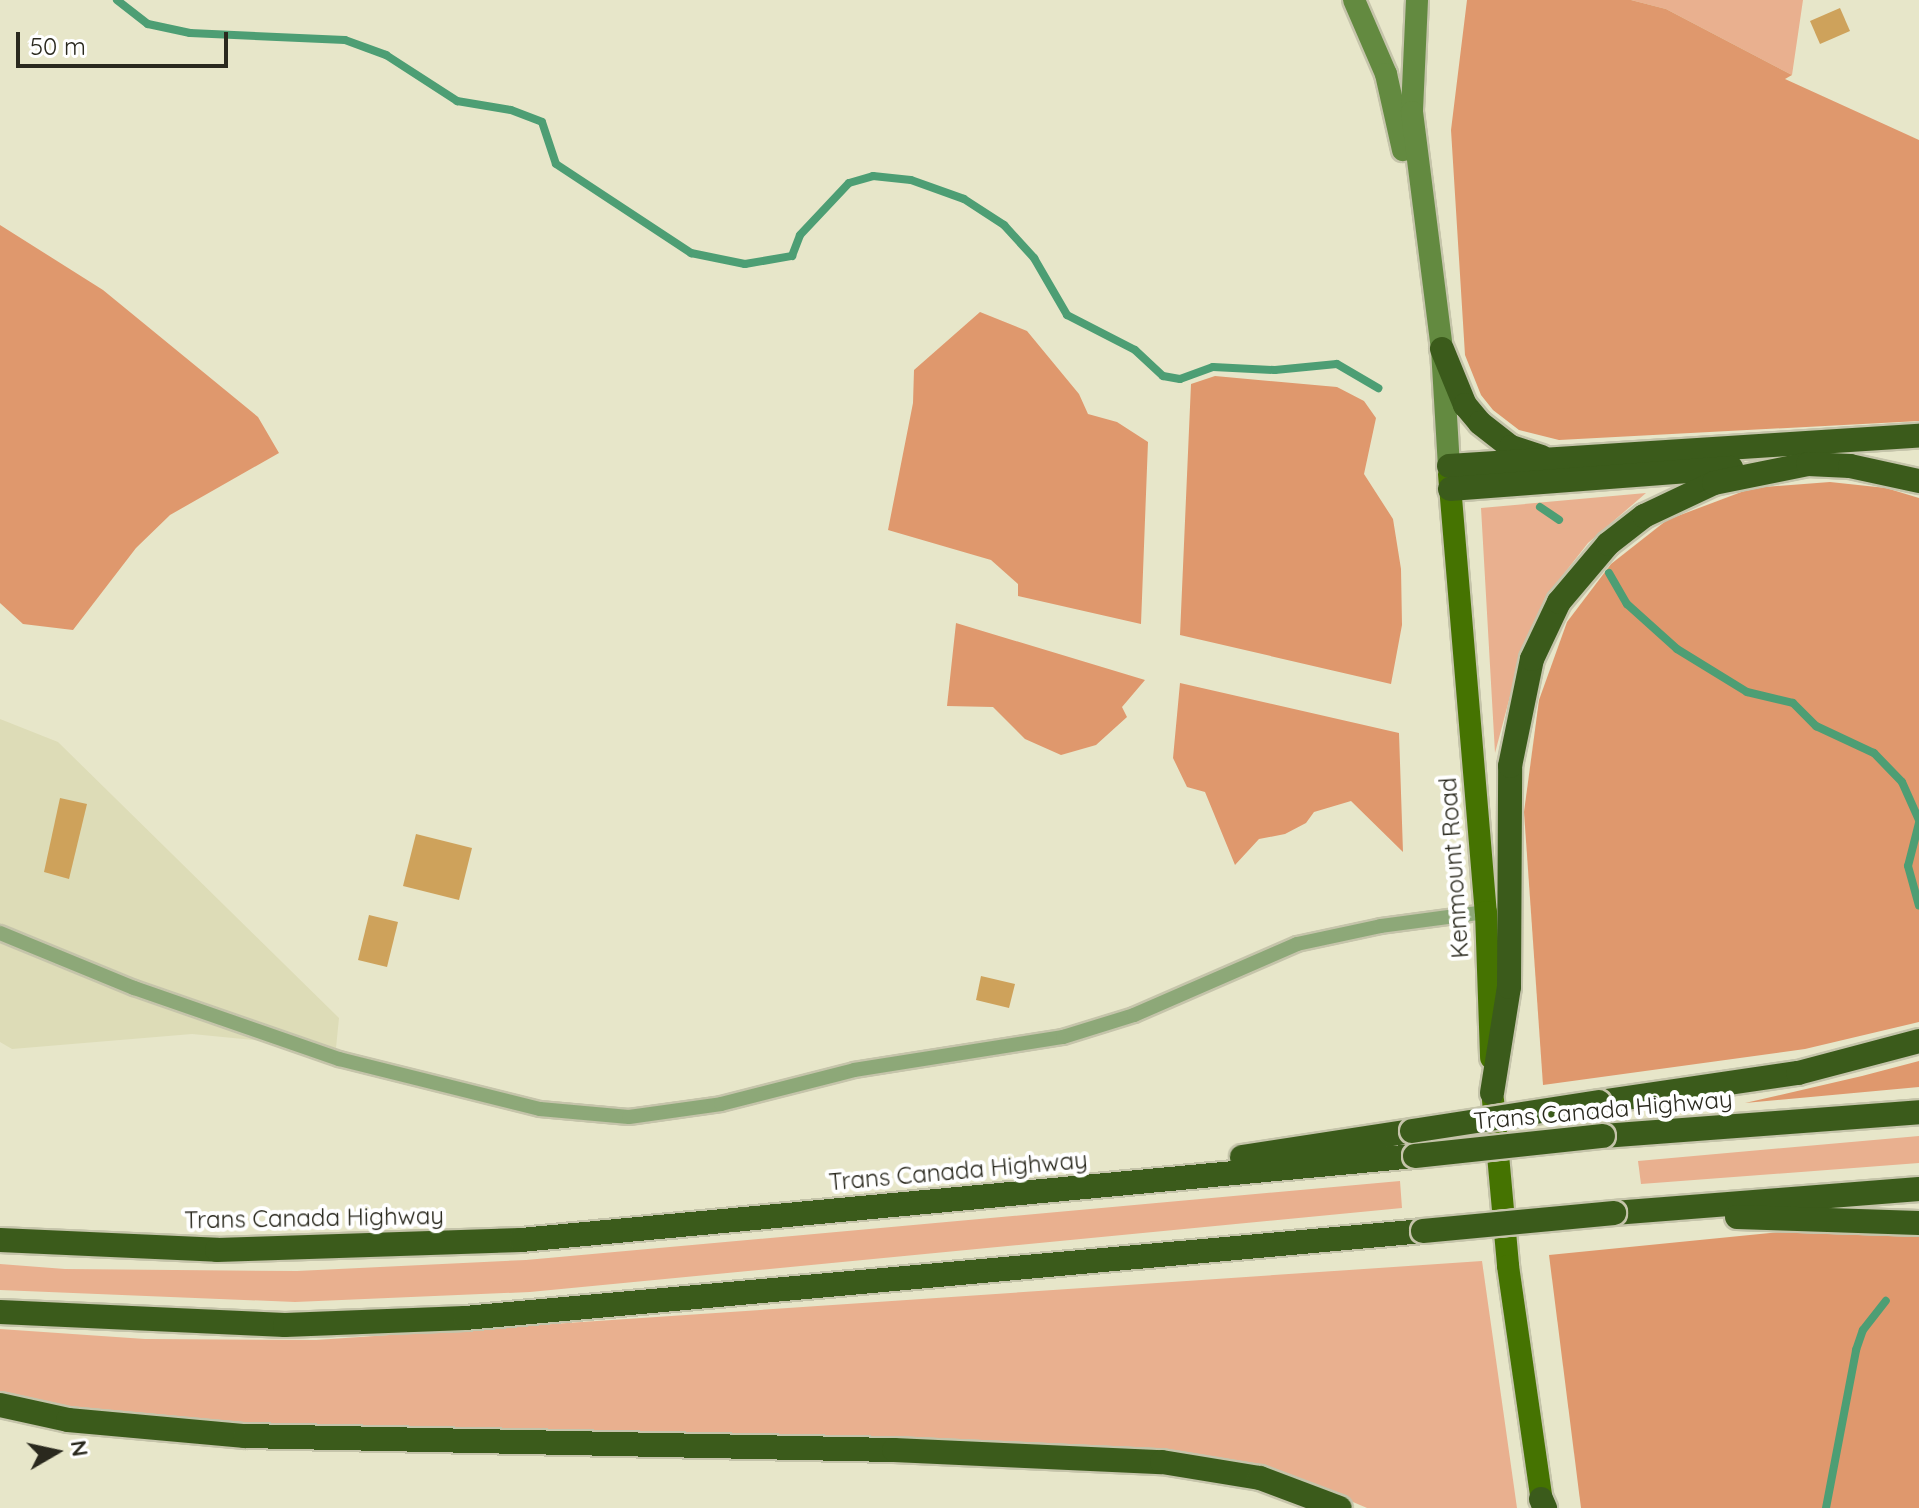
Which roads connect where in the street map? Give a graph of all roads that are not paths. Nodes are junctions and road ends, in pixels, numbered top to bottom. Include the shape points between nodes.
1 (1354, 0) edge
2 (1417, 0) edge
3 (1422, 225) junction
4 (1442, 349) junction
5 (1919, 436) edge
6 (1559, 460) junction
7 (1788, 464) junction
8 (1450, 478) junction
9 (1919, 481) edge
10 (1486, 912) junction
11 (0, 933) edge
12 (1919, 1041) edge
13 (1492, 1093) junction
14 (1919, 1112) edge
15 (1919, 1189) edge
16 (1006, 1194) junction
17 (1614, 1213) junction
18 (1919, 1223) edge
19 (0, 1240) edge
20 (0, 1312) edge
21 (0, 1405) edge
22 (1543, 1505) edge
23 (1340, 1508) edge

1 - 3 main road, Kenmount Road via 1386,74
2 - 3 main road, Kenmount Road via 1412,112
3 - 4 main road, Kenmount Road
4 - 6 highway via 1465,405 1480,423 1511,447
4 - 8 main road, Kenmount Road
5 - 6 highway
6 - 8 highway
7 - 8 highway
7 - 9 highway via 1850,466
7 - 13 highway via 1714,483 1644,516 1578,575 1544,629 1522,694 1510,766 1509,987
8 - 10 main road, Kenmount Road
10 - 11 lane via 1297,944 1134,1015 1050,1040 839,1073 721,1104 629,1117 540,1109 339,1059 134,988
10 - 13 main road, Kenmount Road
12 - 16 highway, bridge via 1798,1073
13 - 22 main road, Kenmount Road via 1508,1266
14 - 16 highway, Trans Canada Highway, bridge via 1603,1136
15 - 17 highway
16 - 19 highway, Trans Canada Highway via 411,1245 217,1250
17 - 18 highway
17 - 20 highway, bridge via 465,1318 285,1325
21 - 23 highway via 68,1420 245,1436 894,1450 1162,1462 1260,1478

